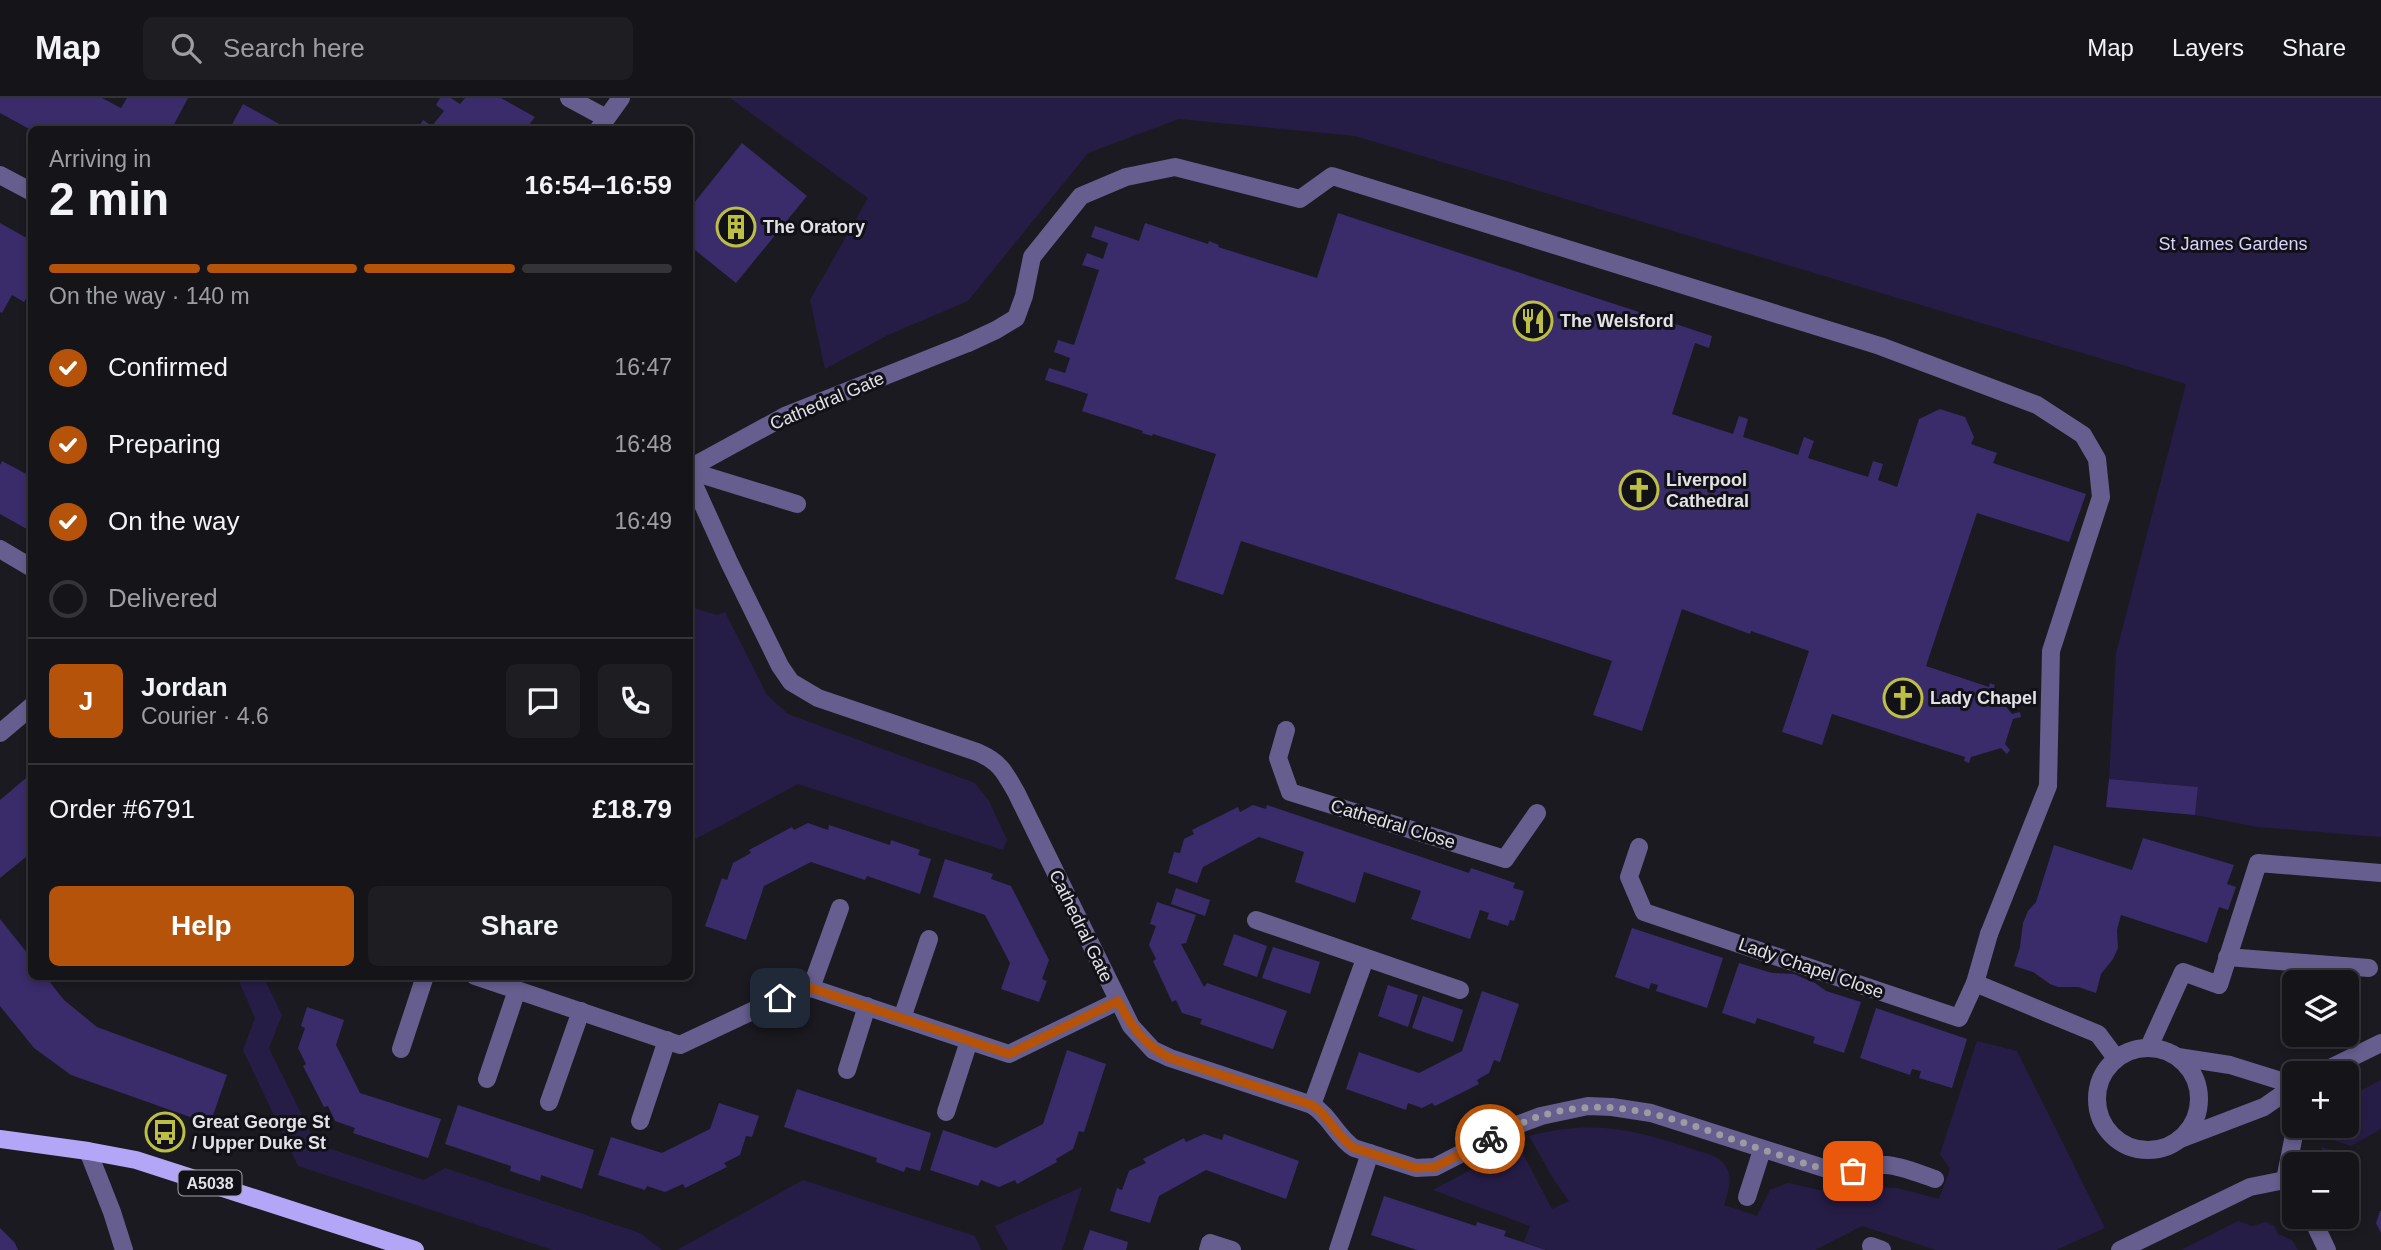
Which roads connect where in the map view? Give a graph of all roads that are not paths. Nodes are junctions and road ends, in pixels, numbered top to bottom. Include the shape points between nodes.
1 (569, 98) edge
2 (621, 98) edge
3 (602, 124) edge
4 (0, 174) edge
5 (28, 190) edge
6 (693, 467) edge
7 (693, 470) edge
8 (693, 484) edge
9 (797, 504) dead end
10 (0, 549) edge
11 (28, 566) edge
12 (28, 709) edge
13 (1286, 730) dead end
14 (0, 733) edge
15 (1538, 813) dead end
16 (1639, 847) dead end
17 (2381, 873) edge
18 (839, 908) dead end
19 (1256, 920) dead end
20 (1989, 934) joint
21 (929, 939) dead end
22 (2227, 957) junction
23 (1365, 958) junction
24 (2369, 968) dead end
25 (424, 980) edge
26 (487, 980) edge
27 (1975, 983) junction
28 (811, 988) junction
29 (517, 990) junction
30 (1460, 990) dead end
31 (1118, 1001) junction
32 (867, 1006) junction
33 (580, 1011) junction
34 (902, 1018) junction
35 (667, 1040) junction
36 (969, 1041) junction
37 (2381, 1043) edge
38 (2149, 1047) junction
39 (401, 1049) dead end
40 (2178, 1057) junction
41 (2116, 1058) junction
42 (2344, 1061) edge
43 (847, 1070) dead end
44 (487, 1079) dead end
45 (2282, 1082) edge
46 (2282, 1094) edge
47 (549, 1102) dead end
48 (1312, 1105) junction
49 (946, 1112) dead end
50 (640, 1121) dead end
51 (0, 1139) edge
52 (2180, 1139) junction
53 (1762, 1150) junction
54 (88, 1151) junction
55 (1370, 1153) junction
56 (1935, 1179) dead end
57 (2282, 1186) edge
58 (1747, 1197) dead end
59 (2317, 1229) edge
60 (124, 1250) edge
61 (415, 1250) edge
62 (1208, 1250) edge
63 (1232, 1250) edge
64 (1338, 1250) edge
65 (2120, 1250) edge
66 (2327, 1250) edge

1 - 3 street
2 - 3 street
4 - 5 street
6 - 20 street, Cathedral Gate via 786,415 968,343 1016,318 1032,257 1081,196 1126,177 1175,167 1300,199 1332,176 1880,346 2037,405 2083,435 2098,459 2101,497 2051,651 2048,786
7 - 9 street
8 - 31 street, Cathedral Gate via 791,682 818,698 977,752 999,766
10 - 11 street
12 - 14 street
13 - 15 street, Cathedral Close via 1278,758 1290,792 1505,859
16 - 27 street, Lady Chapel Close via 1629,877 1644,912 1959,1018
17 - 22 street via 2258,863
18 - 28 street
19 - 23 street
20 - 27 street, Lady Chapel Close
21 - 34 street
22 - 24 street
22 - 38 street via 2219,985 2183,972
23 - 30 street
23 - 48 street
25 - 39 street
26 - 29 street
27 - 41 street via 2098,1034
28 - 32 street
28 - 35 street via 680,1045
29 - 33 street
29 - 44 street
31 - 36 street via 1009,1054
31 - 48 street, Cathedral Gate via 1131,1026 1153,1050
32 - 34 street
32 - 43 street
33 - 35 street
33 - 47 street
34 - 36 street
35 - 50 street
36 - 49 street
37 - 42 street
38 - 40 street
38 - 41 street
40 - 45 street via 2230,1065
40 - 52 street via 2196,1082 2198,1098 2193,1120
41 - 52 street via 2098,1085 2100,1116 2107,1130 2134,1148 2150,1150
46 - 52 street via 2264,1107
48 - 55 street, Cathedral Gate via 1347,1143
51 - 54 main road, A5038
53 - 55 street, Cathedral Gate via 1631,1108 1588,1107 1529,1120 1435,1167 1416,1168
53 - 56 street, Cathedral Gate via 1830,1170 1890,1165
53 - 58 street
54 - 60 street
54 - 61 main road, A5038 via 173,1171
55 - 64 street
57 - 65 street via 2250,1187
59 - 66 street
62 - 63 street via 1210,1243

